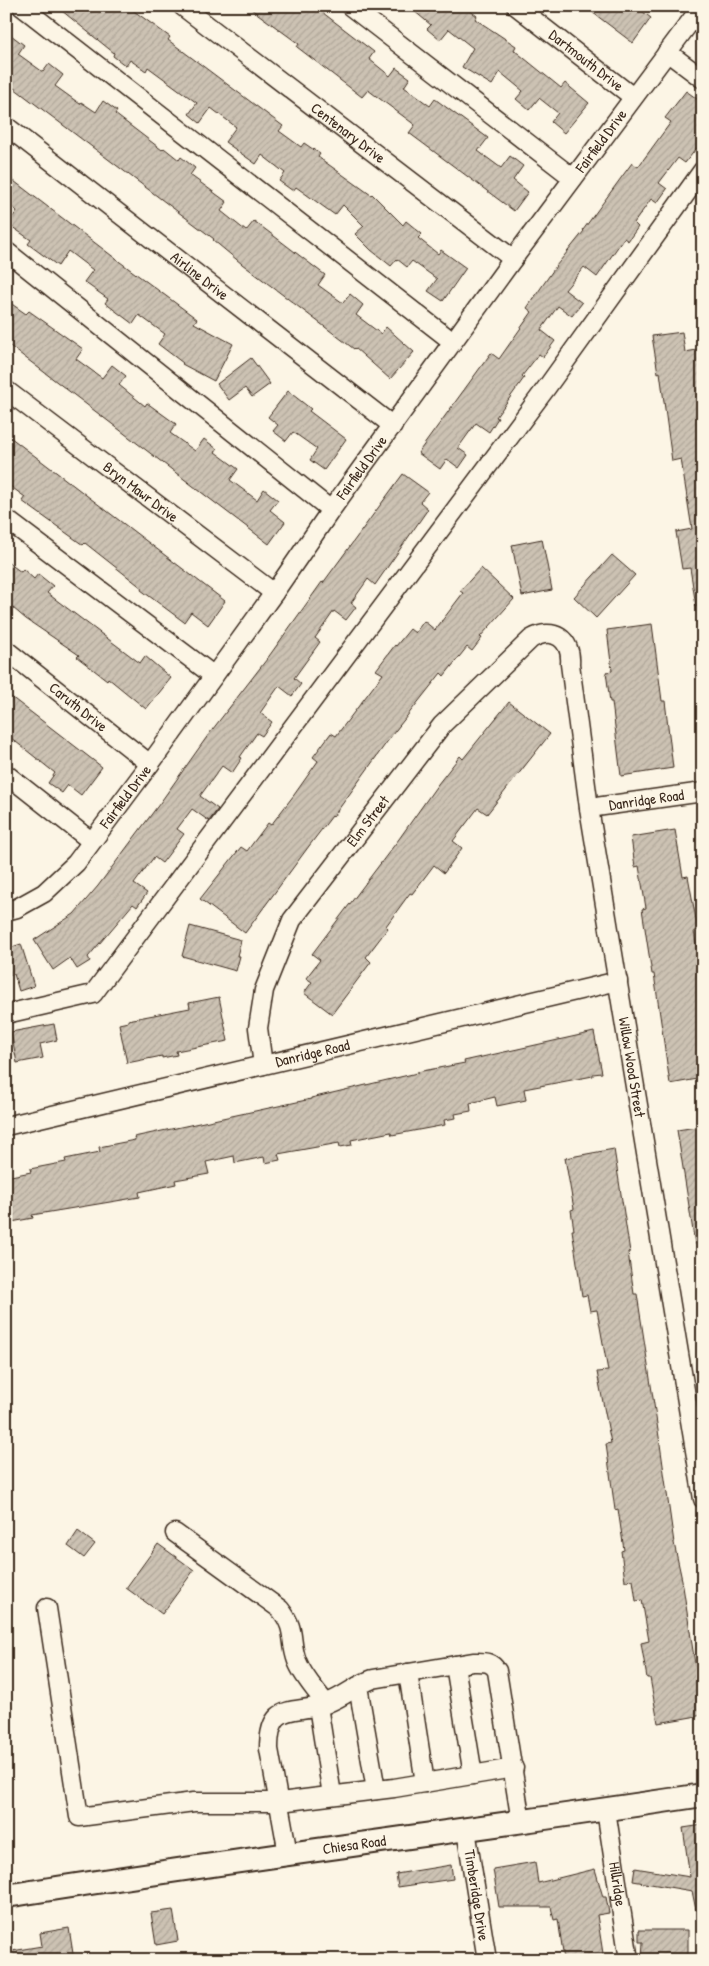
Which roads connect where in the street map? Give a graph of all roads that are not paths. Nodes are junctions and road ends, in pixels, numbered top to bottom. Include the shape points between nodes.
1 (20, 6) edge
2 (182, 6) edge
3 (350, 6) edge
4 (516, 6) edge
5 (702, 6) edge
6 (667, 52) junction
7 (703, 80) edge
8 (633, 97) junction
9 (6, 126) edge
10 (703, 170) edge
11 (574, 178) junction
12 (6, 252) edge
13 (513, 259) junction
14 (453, 342) junction
15 (6, 390) edge
16 (393, 426) junction
17 (331, 510) junction
18 (6, 519) edge
19 (274, 593) junction
20 (560, 637) joint
21 (6, 650) edge
22 (214, 676) junction
23 (150, 764) junction
24 (6, 774) edge
25 (703, 792) edge
26 (589, 808) junction
27 (92, 841) junction
28 (6, 911) edge
29 (618, 981) junction
30 (6, 1014) edge
31 (263, 1065) junction
32 (6, 1126) edge
33 (703, 1499) edge
34 (175, 1533) dead end
35 (47, 1608) dead end
36 (455, 1665) junction
37 (408, 1673) junction
38 (358, 1686) junction
39 (322, 1705) junction
40 (514, 1768) junction
41 (473, 1775) junction
42 (425, 1783) junction
43 (376, 1790) junction
44 (332, 1795) junction
45 (703, 1795) edge
46 (280, 1802) junction
47 (606, 1810) junction
48 (521, 1822) junction
49 (466, 1830) junction
50 (288, 1854) junction
51 (6, 1896) edge
52 (487, 1960) edge
53 (629, 1960) edge

1 - 14 street
2 - 13 street, Centenary Drive
3 - 11 street
4 - 8 street, Dartmouth Drive
5 - 6 street, Fairfield Drive
6 - 7 street
6 - 8 street, Fairfield Drive
8 - 11 street, Fairfield Drive
9 - 16 street, Airline Drive
10 - 30 street via 547,387 93,994
11 - 13 street, Fairfield Drive
12 - 17 street
13 - 14 street, Fairfield Drive
14 - 16 street, Fairfield Drive
15 - 19 street, Bryn Mawr Drive
16 - 17 street, Fairfield Drive
17 - 19 street, Fairfield Drive
18 - 22 street
19 - 22 street, Fairfield Drive
20 - 26 street, Willow Wood Street via 566,642 571,656
20 - 31 street, Elm Street via 545,633 531,639 442,725 292,920 264,990 258,1028
21 - 23 street, Caruth Drive
22 - 23 street, Fairfield Drive
23 - 27 street, Fairfield Drive
24 - 27 street
25 - 26 street, Danridge Road
26 - 29 street, Willow Wood Street
27 - 28 street, Fairfield Drive via 76,863 44,893
29 - 31 street, Danridge Road
29 - 33 street, Willow Wood Street
31 - 32 street, Danridge Road
34 - 39 street via 280,1609 290,1625 298,1664
35 - 46 street via 79,1817 194,1802
36 - 37 street
36 - 40 street via 486,1662 497,1671
36 - 41 street
37 - 38 street via 372,1679
37 - 42 street
38 - 39 street
38 - 43 street
39 - 44 street
39 - 46 street via 294,1709 273,1721 269,1748
40 - 41 street
40 - 48 street
41 - 42 street
42 - 43 street
43 - 44 street
44 - 46 street
45 - 47 main road, Chiesa Road
46 - 50 street
47 - 48 main road, Chiesa Road
47 - 53 street, Hillridge
48 - 49 main road, Chiesa Road
49 - 50 main road, Chiesa Road
49 - 52 street, Timberidge Drive
50 - 51 main road, Chiesa Road

